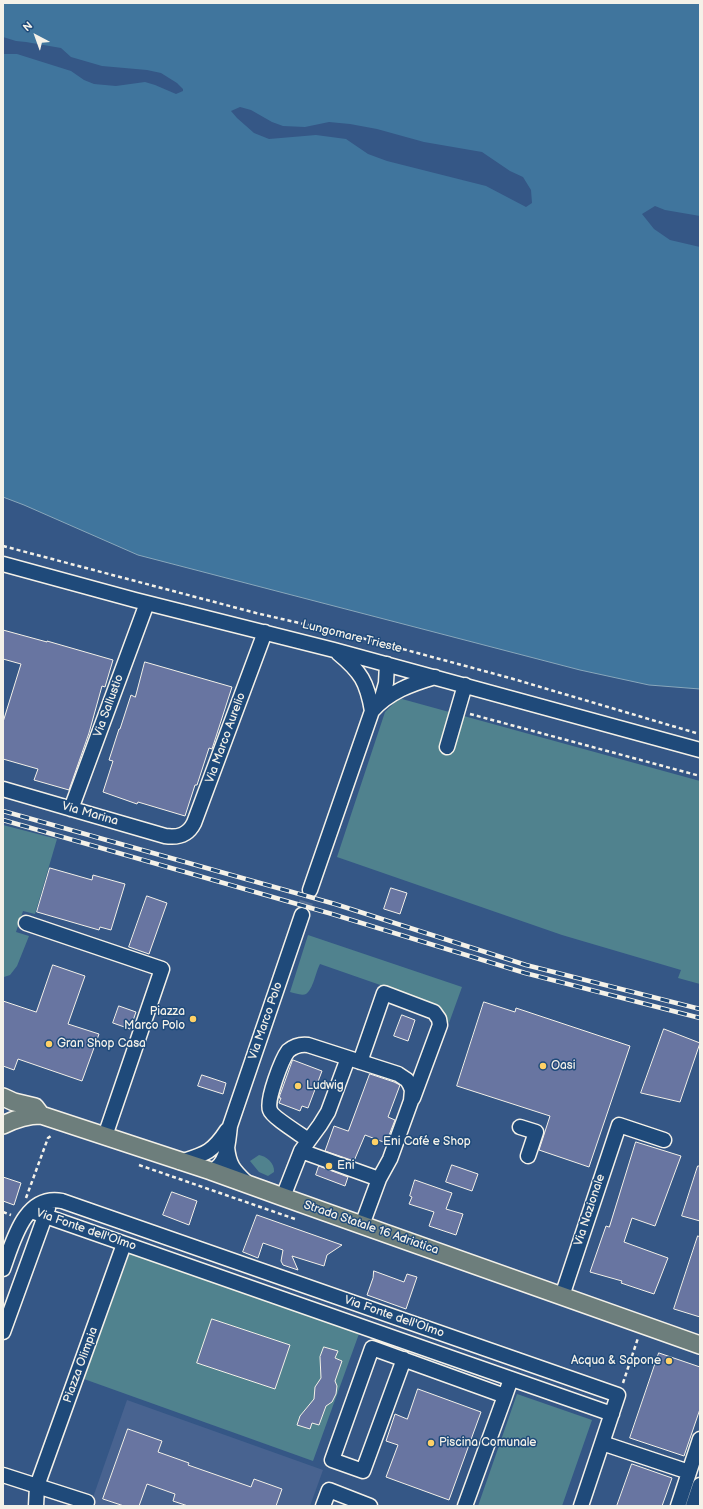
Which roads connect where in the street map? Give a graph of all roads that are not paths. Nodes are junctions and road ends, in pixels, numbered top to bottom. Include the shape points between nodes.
1 (3, 564) edge
2 (147, 603) junction
3 (265, 632) junction
4 (334, 650) junction
5 (387, 664) junction
6 (436, 677) junction
7 (465, 685) junction
8 (374, 703) junction
9 (447, 747) dead end
10 (700, 750) edge
11 (3, 789) edge
12 (71, 809) junction
13 (178, 836) joint
14 (310, 890) tunnel mouth
15 (302, 915) tunnel mouth
16 (26, 923) dead end
17 (354, 1060) junction
18 (3, 1097) edge
19 (411, 1102) junction
20 (41, 1115) junction
21 (3, 1126) edge
22 (230, 1126) junction
23 (520, 1127) dead end
24 (105, 1136) junction
25 (664, 1140) dead end
26 (305, 1146) junction
27 (227, 1147) junction
28 (528, 1156) dead end
29 (180, 1162) junction
30 (211, 1171) junction
31 (379, 1179) junction
32 (246, 1183) junction
33 (283, 1197) junction
34 (51, 1200) junction
35 (27, 1208) junction
36 (46, 1216) junction
37 (362, 1225) junction
38 (124, 1244) junction
39 (3, 1269) edge
40 (562, 1296) junction
41 (3, 1332) edge
42 (378, 1332) junction
43 (700, 1345) edge
44 (372, 1348) junction
45 (404, 1359) junction
46 (511, 1379) junction
47 (504, 1396) junction
48 (612, 1414) junction
49 (700, 1438) edge
50 (602, 1443) junction
51 (693, 1469) edge
52 (3, 1475) edge
53 (37, 1486) junction
54 (700, 1486) edge
55 (87, 1502) dead end
56 (36, 1506) edge
57 (323, 1506) edge
58 (370, 1506) edge
59 (465, 1506) edge
60 (581, 1506) edge
61 (678, 1506) edge
62 (693, 1506) edge

1 - 2 street, Lungomare Trieste
2 - 3 street, Lungomare Trieste
2 - 12 street, Via Sallustio
3 - 4 street, Lungomare Trieste
3 - 13 street, Via Marco Aurelio via 194,823 188,831
4 - 5 street, Lungomare Trieste
4 - 8 street via 357,670
5 - 6 street, Lungomare Trieste
5 - 8 street via 386,683
6 - 7 street, Lungomare Trieste
6 - 8 street via 408,686
7 - 9 street
7 - 10 street, Lungomare Trieste
8 - 14 street
11 - 12 street, Via Marina
12 - 13 street, Via Marina via 165,836
15 - 22 street, Via Marco Polo
16 - 24 street via 162,969
17 - 19 street via 402,1076 412,1090
17 - 19 street via 384,993 434,1012 440,1025
17 - 26 street via 328,1112
17 - 26 street via 304,1044 293,1047 285,1057 269,1109
18 - 20 main road, Strada Statale 16 Adriatica via 35,1107
19 - 31 street via 390,1159
20 - 21 main road, Strada Statale 16 Adriatica via 16,1119
20 - 24 main road, Strada Statale 16 Adriatica
22 - 27 street, Via Marco Polo
22 - 29 street, Via Marco Polo via 218,1145
23 - 28 street via 536,1132
24 - 29 main road, Strada Statale 16 Adriatica
25 - 40 street, Via Nazionale via 619,1125
26 - 31 street
26 - 33 street
27 - 30 street, Via Marco Polo via 221,1164
27 - 32 street, Via Marco Polo via 229,1162
29 - 30 main road, Strada Statale 16 Adriatica
30 - 32 main road, Strada Statale 16 Adriatica
31 - 37 street
32 - 33 main road, Strada Statale 16 Adriatica
33 - 37 main road, Strada Statale 16 Adriatica
34 - 35 street, Via Fonte dell'Olmo
34 - 36 street
34 - 48 street, Via Fonte dell'Olmo via 62,1201 618,1395
35 - 36 street, Via Fonte dell'Olmo
35 - 39 street
36 - 38 street, Via Fonte dell'Olmo
36 - 41 street
37 - 40 main road, Strada Statale 16 Adriatica
38 - 42 street, Via Fonte dell'Olmo
38 - 53 street, Piazza Olimpia
40 - 43 main road, Strada Statale 16 Adriatica
42 - 44 street
42 - 46 street, Via Fonte dell'Olmo
44 - 45 street
44 - 45 street via 332,1460 363,1471
45 - 47 street
46 - 47 street
46 - 48 street, Via Fonte dell'Olmo
47 - 59 street
48 - 50 street
49 - 51 street
50 - 51 street
50 - 60 street
51 - 61 street
52 - 53 street
53 - 55 street
53 - 56 street
54 - 62 street
57 - 58 street via 328,1490

